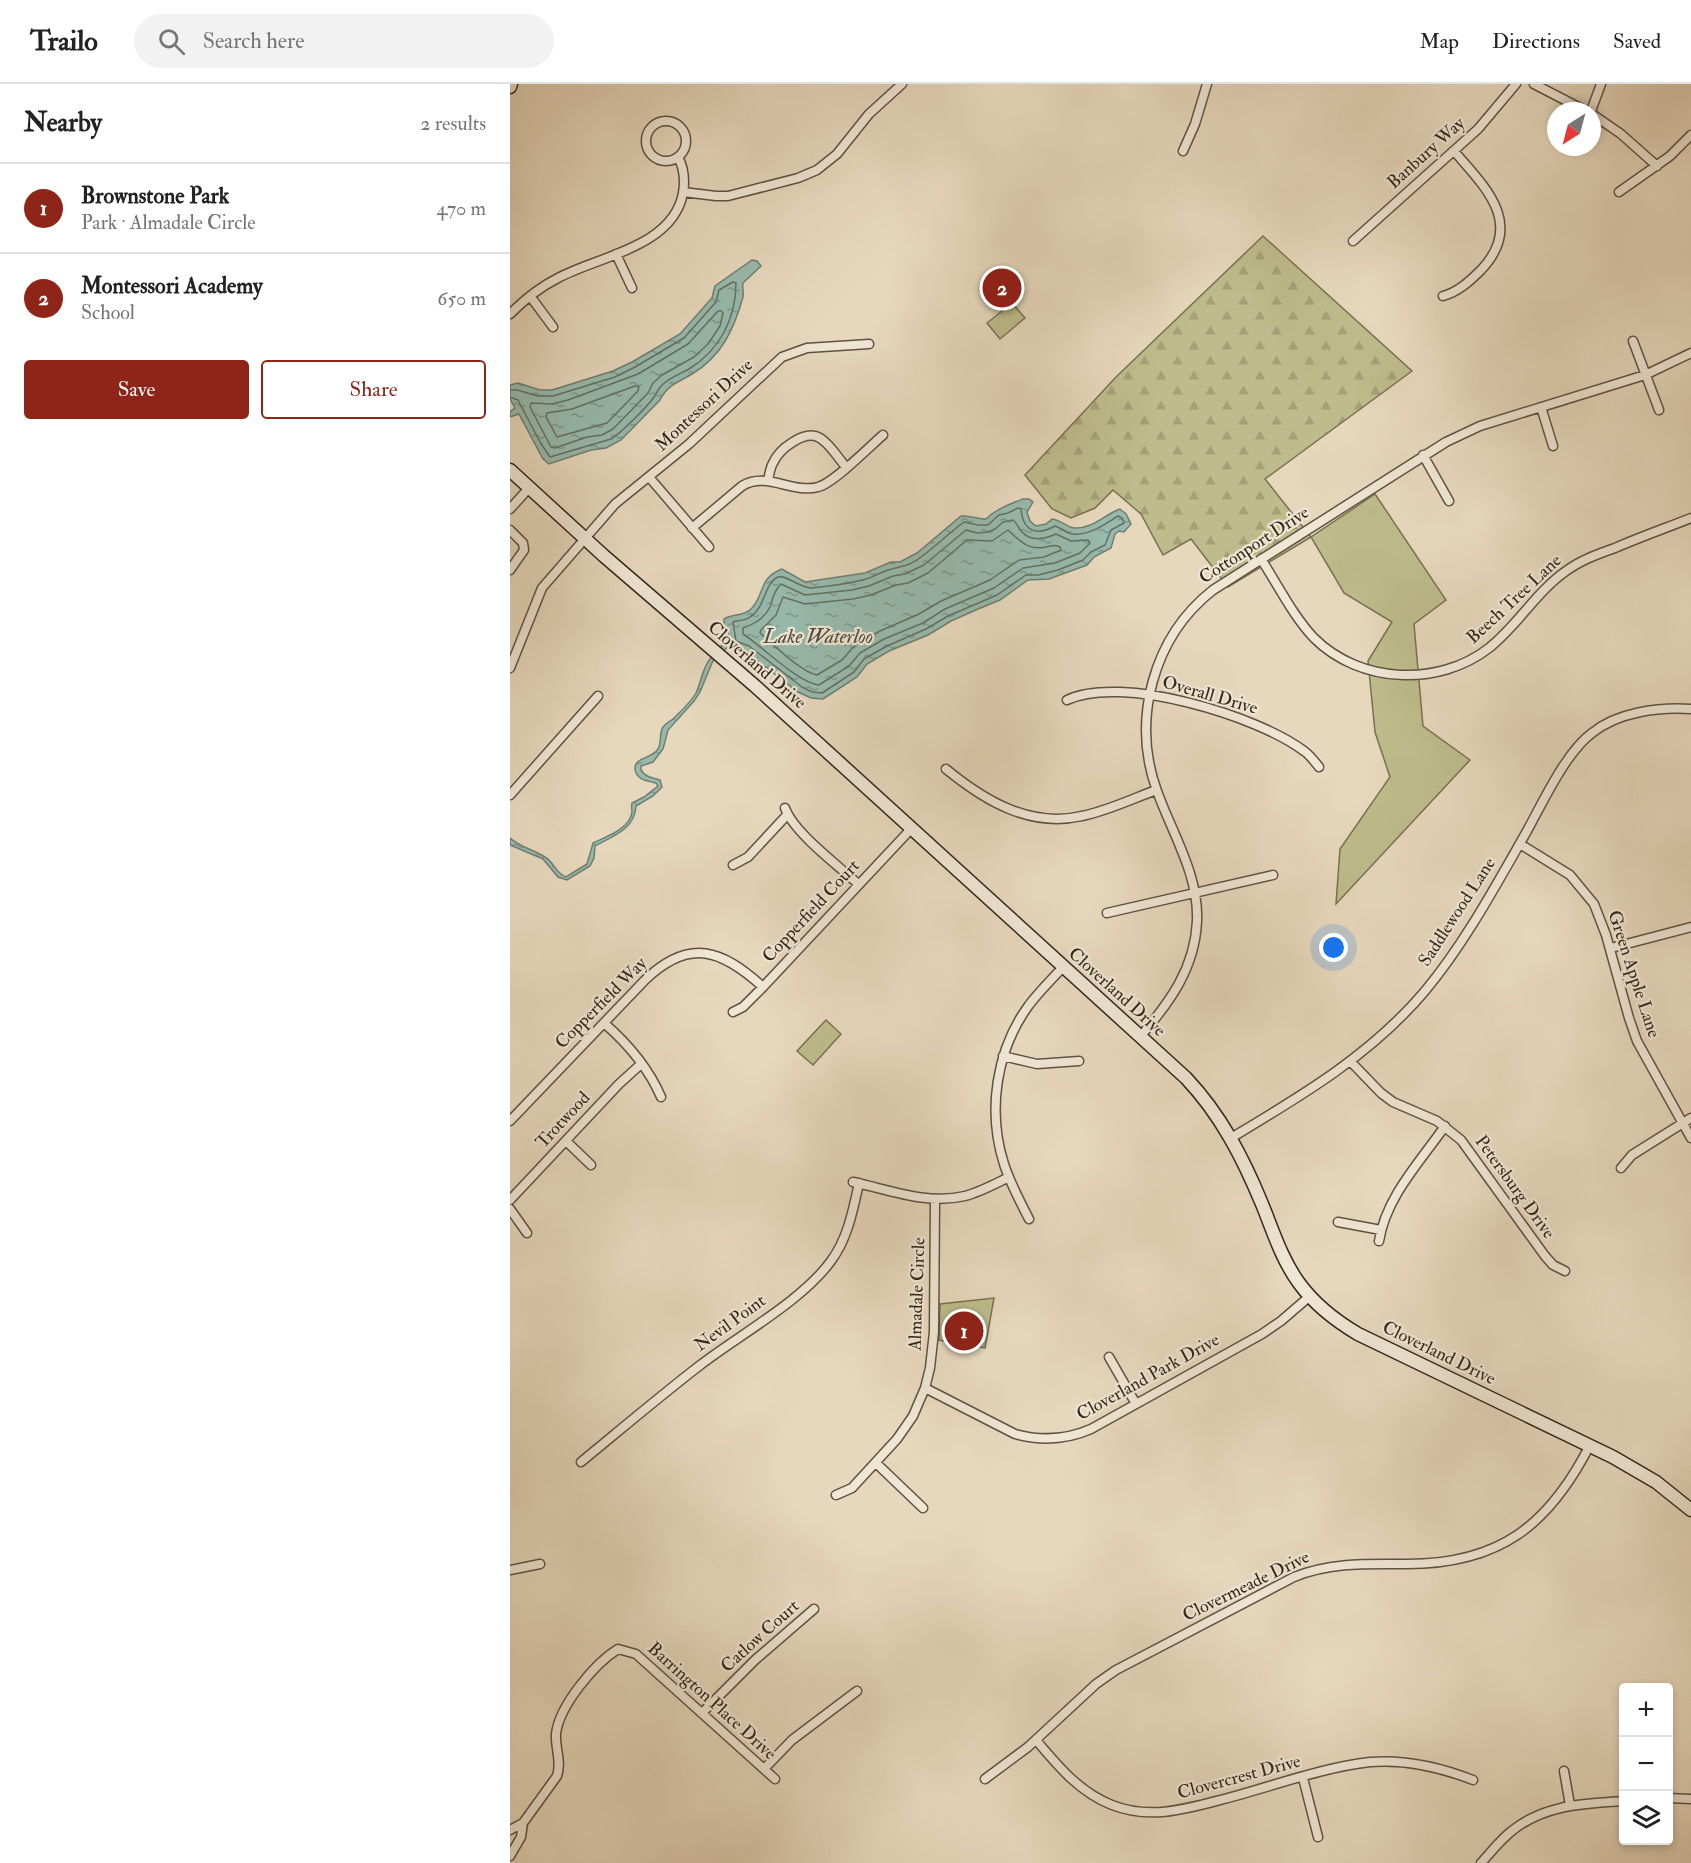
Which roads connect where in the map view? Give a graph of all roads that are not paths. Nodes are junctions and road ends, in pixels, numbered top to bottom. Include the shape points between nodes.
1 (902, 84) edge
2 (1207, 84) edge
3 (1516, 84) edge
4 (1534, 84) edge
5 (1601, 84) edge
6 (1569, 102) edge
7 (1595, 102) edge
8 (1601, 120) edge
9 (1691, 135) edge
10 (1183, 151) dead end
11 (1454, 151) junction
12 (678, 157) junction
13 (1657, 166) junction
14 (683, 192) junction
15 (1619, 192) dead end
16 (1353, 241) dead end
17 (616, 254) junction
18 (632, 288) dead end
19 (530, 296) junction
20 (1443, 296) dead end
21 (510, 314) edge
22 (553, 327) dead end
23 (1633, 341) dead end
24 (869, 344) dead end
25 (1691, 353) edge
26 (1645, 375) junction
27 (1541, 407) junction
28 (1659, 410) dead end
29 (883, 435) dead end
30 (1553, 446) dead end
31 (1423, 455) junction
32 (846, 467) junction
33 (510, 470) edge
34 (649, 477) junction
35 (768, 481) junction
36 (529, 488) junction
37 (1449, 501) dead end
38 (510, 509) edge
39 (1691, 518) edge
40 (692, 528) junction
41 (510, 530) edge
42 (584, 538) junction
43 (709, 547) dead end
44 (1261, 559) junction
45 (510, 570) edge
46 (510, 668) edge
47 (1149, 694) junction
48 (598, 696) dead end
49 (1067, 700) dead end
50 (1691, 709) edge
51 (1320, 768) dead end
52 (946, 769) dead end
53 (1156, 790) junction
54 (510, 795) edge
55 (911, 829) junction
56 (1520, 843) junction
57 (733, 865) dead end
58 (1273, 875) dead end
59 (858, 884) junction
60 (1195, 892) junction
61 (1107, 913) dead end
62 (1691, 927) edge
63 (1611, 948) junction
64 (1063, 967) junction
65 (763, 987) junction
66 (733, 1012) dead end
67 (604, 1023) junction
68 (1140, 1036) junction
69 (1004, 1056) junction
70 (1079, 1061) dead end
71 (1351, 1062) junction
72 (641, 1064) junction
73 (661, 1097) dead end
74 (1691, 1118) edge
75 (510, 1122) edge
76 (1682, 1123) junction
77 (1445, 1126) junction
78 (1231, 1138) junction
79 (1691, 1138) edge
80 (566, 1142) junction
81 (591, 1165) dead end
82 (1621, 1168) dead end
83 (1009, 1178) junction
84 (510, 1200) edge
85 (935, 1200) junction
86 (510, 1209) edge
87 (1029, 1219) dead end
88 (1338, 1222) dead end
89 (1381, 1230) junction
90 (527, 1233) dead end
91 (1380, 1241) dead end
92 (1565, 1271) dead end
93 (1310, 1296) junction
94 (1109, 1357) dead end
95 (925, 1388) junction
96 (1136, 1404) junction
97 (1590, 1445) junction
98 (581, 1462) dead end
99 (876, 1463) junction
100 (836, 1496) dead end
101 (923, 1508) dead end
102 (1691, 1509) edge
103 (540, 1564) dead end
104 (510, 1570) edge
105 (814, 1610) dead end
106 (857, 1691) dead end
107 (702, 1713) junction
108 (1036, 1740) junction
109 (764, 1769) junction
110 (1564, 1771) dead end
111 (1303, 1778) junction
112 (775, 1779) dead end
113 (985, 1779) dead end
114 (1473, 1780) dead end
115 (1673, 1798) edge
116 (1691, 1799) edge
117 (1619, 1801) edge
118 (1570, 1804) junction
119 (523, 1823) junction
120 (510, 1830) edge
121 (1318, 1837) dead end
122 (510, 1856) edge
123 (1481, 1863) edge

1 - 14 street via 867,117 837,154 814,171 725,196
2 - 10 street
3 - 11 street, Banbury Way
4 - 6 street
5 - 7 street
8 - 13 street
9 - 13 street
11 - 16 street, Banbury Way
11 - 20 street via 1491,195 1498,210 1500,230 1486,264 1460,288
12 - 12 street via 666,161 651,154 646,137 653,125 667,121 682,128 686,143
12 - 14 street
13 - 15 street
14 - 17 street via 677,213 661,230
17 - 18 street
17 - 19 street via 560,277
19 - 21 street
19 - 22 street
23 - 26 street
24 - 34 street, Montessori Drive via 807,348 782,357
25 - 26 street, Cottonport Drive
26 - 27 street, Cottonport Drive
26 - 28 street
27 - 30 street
27 - 31 street, Cottonport Drive via 1480,426
29 - 32 street
31 - 37 street
31 - 44 street, Cottonport Drive
32 - 35 street via 825,485 815,488
32 - 35 street via 822,439 806,435 776,457
33 - 36 main road, Cloverland Drive
34 - 40 street
34 - 42 street, Montessori Drive via 615,504
35 - 40 street via 743,485
36 - 38 street
36 - 42 main road, Cloverland Drive
39 - 44 street, Beech Tree Lane via 1572,567 1481,654 1431,674 1377,672 1337,656 1308,631
40 - 43 street
41 - 45 street via 524,548
42 - 46 street, Montessori Drive via 542,588
42 - 55 main road, Cloverland Drive
44 - 47 street, Cottonport Drive via 1213,590 1189,612 1164,652
47 - 49 street, Overall Drive via 1092,693
47 - 51 street, Overall Drive via 1260,726 1303,750
47 - 53 street, Cottonport Drive via 1146,746
48 - 54 street
50 - 56 street, Saddlewood Lane via 1641,712 1592,732 1569,759
52 - 53 street via 991,802 1037,817 1083,816
53 - 60 street, Cottonport Drive
55 - 59 street, Copperfield Court
55 - 64 main road, Cloverland Drive
56 - 63 street, Green Apple Lane via 1574,878 1598,913
56 - 71 street, Saddlewood Lane via 1436,977 1396,1022
57 - 59 street via 748,857 786,811 801,831
58 - 60 street
59 - 65 street, Copperfield Court
60 - 61 street
60 - 68 street, Cottonport Drive via 1197,922 1188,969 1169,1002
62 - 63 street
63 - 76 street, Green Apple Lane via 1637,1041
64 - 68 main road, Cloverland Drive
64 - 69 street via 1028,1007
65 - 66 street, Copperfield Court
65 - 67 street, Copperfield Way via 729,960 715,955 682,955 653,973
67 - 72 street
67 - 75 street, Copperfield Way
68 - 78 main road, Cloverland Drive via 1193,1086
69 - 70 street via 1037,1064
69 - 83 street via 996,1090 995,1118 1000,1154
71 - 77 street, Petersburg Drive via 1387,1098
71 - 78 street, Saddlewood Lane
72 - 73 street
72 - 80 street, Trotwood
74 - 76 street
76 - 79 street, Green Apple Lane
76 - 82 street via 1634,1153
77 - 89 street via 1393,1200
77 - 92 street, Petersburg Drive via 1470,1150 1549,1261
78 - 93 main road, Cloverland Drive via 1285,1258
80 - 81 street
80 - 84 street, Trotwood
83 - 85 street via 968,1195
83 - 87 street
85 - 95 street, Almadale Circle via 934,1332
85 - 98 street, Nevil Point via 856,1183 843,1241 819,1276
86 - 90 street
88 - 89 street
89 - 91 street
93 - 96 street, Cloverland Park Drive via 1262,1334
93 - 97 main road, Cloverland Drive via 1358,1334
94 - 96 street
95 - 96 street, Cloverland Park Drive via 995,1425 1030,1438 1074,1435
95 - 99 street, Almadale Circle via 909,1423
97 - 102 main road, Cloverland Drive via 1649,1478
97 - 108 street, Clovermeade Drive via 1548,1510 1503,1544 1454,1561 1335,1565 1303,1574 1116,1670
99 - 100 street, Almadale Circle via 852,1488
99 - 101 street
103 - 104 street
105 - 107 street, Catlow Court via 755,1660
106 - 109 street via 792,1740
107 - 109 street, Barrington Place Drive
107 - 119 street, Barrington Place Drive via 636,1654 618,1649 602,1660 570,1702 556,1737 558,1772
108 - 111 street, Clovercrest Drive via 1067,1776 1088,1793 1112,1805 1141,1812 1190,1808
108 - 113 street, Clovermeade Drive
109 - 112 street, Barrington Place Drive
110 - 118 street
111 - 114 street, Clovercrest Drive via 1347,1766 1398,1761
111 - 121 street
115 - 116 street
117 - 118 street
118 - 123 street via 1525,1821
119 - 120 street, Barrington Place Drive
119 - 122 street, Barrington Place Drive via 523,1833

